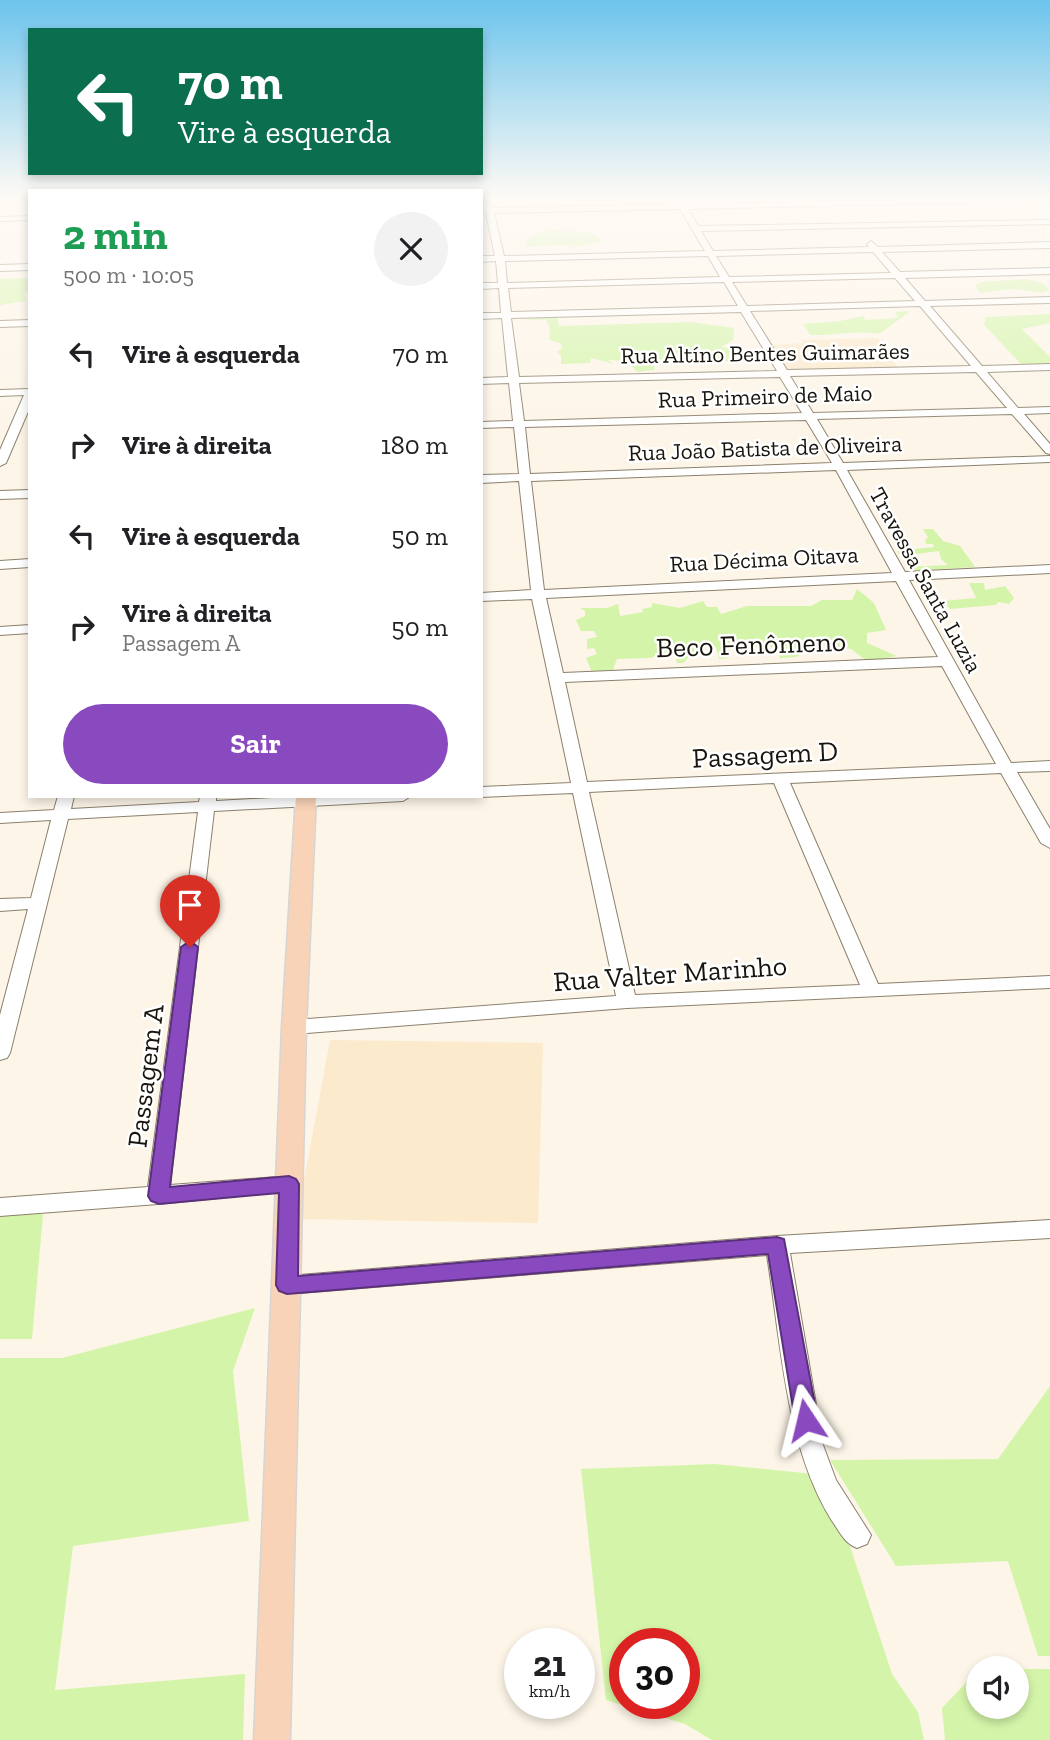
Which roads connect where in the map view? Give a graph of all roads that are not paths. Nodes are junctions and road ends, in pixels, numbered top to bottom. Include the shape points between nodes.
1 (502, 276) edge
2 (726, 276) edge
3 (849, 276) edge
4 (902, 276) edge
5 (728, 279) junction
6 (503, 285) junction
7 (483, 286) edge
8 (1050, 300) edge
9 (922, 303) junction
10 (744, 308) junction
11 (483, 316) edge
12 (506, 316) junction
13 (0, 324) edge
14 (28, 324) edge
15 (1050, 367) edge
16 (979, 369) junction
17 (784, 373) junction
18 (513, 380) junction
19 (483, 381) edge
20 (0, 393) edge
21 (28, 393) edge
22 (28, 397) edge
23 (1050, 410) edge
24 (1017, 411) junction
25 (810, 416) junction
26 (520, 424) junction
27 (483, 425) edge
28 (5, 438) edge
29 (28, 438) edge
30 (1050, 451) edge
31 (1050, 459) edge
32 (0, 463) edge
33 (839, 465) junction
34 (526, 478) junction
35 (483, 479) edge
36 (28, 494) edge
37 (0, 495) edge
38 (28, 563) edge
39 (0, 565) edge
40 (1050, 569) edge
41 (900, 575) junction
42 (538, 594) junction
43 (483, 597) edge
44 (28, 629) edge
45 (0, 631) edge
46 (947, 661) junction
47 (557, 678) junction
48 (1050, 766) edge
49 (1006, 768) junction
50 (781, 780) junction
51 (580, 788) junction
52 (483, 792) edge
53 (338, 798) edge
54 (305, 799) edge
55 (207, 802) edge
56 (64, 805) edge
57 (0, 818) edge
58 (1050, 843) edge
59 (38, 903) junction
60 (0, 905) edge
61 (1050, 982) edge
62 (871, 989) junction
63 (627, 1002) junction
64 (293, 1027) junction
65 (0, 1053) edge
66 (289, 1184) junction
67 (159, 1196) junction
68 (0, 1207) edge
69 (1050, 1229) edge
70 (777, 1245) junction
71 (287, 1285) junction
72 (857, 1535) dead end
73 (272, 1740) edge

1 - 6 street
2 - 5 street, Travessa Santa Luzia
3 - 5 street
4 - 9 street
5 - 6 street
5 - 10 street, Travessa Santa Luzia
6 - 7 street
6 - 12 street
8 - 9 street
9 - 10 street
9 - 16 street
10 - 12 street
10 - 17 street, Travessa Santa Luzia
11 - 12 street
12 - 18 street
13 - 14 street
15 - 16 street, Rua Altíno Bentes Guimarães
16 - 17 street, Rua Altíno Bentes Guimarães
16 - 24 street
17 - 18 street, Rua Altíno Bentes Guimarães
17 - 25 street, Travessa Santa Luzia
18 - 19 street, Rua Altíno Bentes Guimarães
18 - 26 street
20 - 21 street
22 - 28 street
23 - 24 street, Rua Primeiro de Maio
24 - 25 street, Rua Primeiro de Maio
24 - 30 street
25 - 26 street, Rua Primeiro de Maio
25 - 33 street, Travessa Santa Luzia
26 - 27 street, Rua Primeiro de Maio
26 - 34 street
28 - 29 street
28 - 32 street
31 - 33 street, Rua João Batista de Oliveira
33 - 34 street, Rua João Batista de Oliveira
33 - 41 street, Travessa Santa Luzia
34 - 35 street, Rua João Batista de Oliveira
34 - 42 street
36 - 37 street
38 - 39 street
40 - 41 street, Rua Décima Oitava
41 - 42 street, Rua Décima Oitava
41 - 46 street, Travessa Santa Luzia
42 - 43 street, Rua Décima Oitava
42 - 47 street
44 - 45 street
46 - 47 street, Beco Fenômeno
46 - 49 street, Travessa Santa Luzia
47 - 51 street
48 - 49 street, Passagem D
49 - 50 street, Passagem D
49 - 58 street, Travessa Santa Luzia
50 - 51 street, Passagem D
50 - 62 street
51 - 52 street, Passagem D
51 - 63 street
53 - 54 street
54 - 55 street
54 - 64 main road
55 - 56 street
55 - 67 street, Passagem A
56 - 57 street
56 - 59 street
59 - 60 street
59 - 65 street
61 - 62 street, Rua Valter Marinho
62 - 63 street, Rua Valter Marinho
63 - 64 street, Rua Valter Marinho
64 - 66 main road
66 - 67 street
66 - 71 main road
67 - 68 street
69 - 70 street
70 - 71 street
70 - 72 street via 810,1445 825,1486
71 - 73 main road

